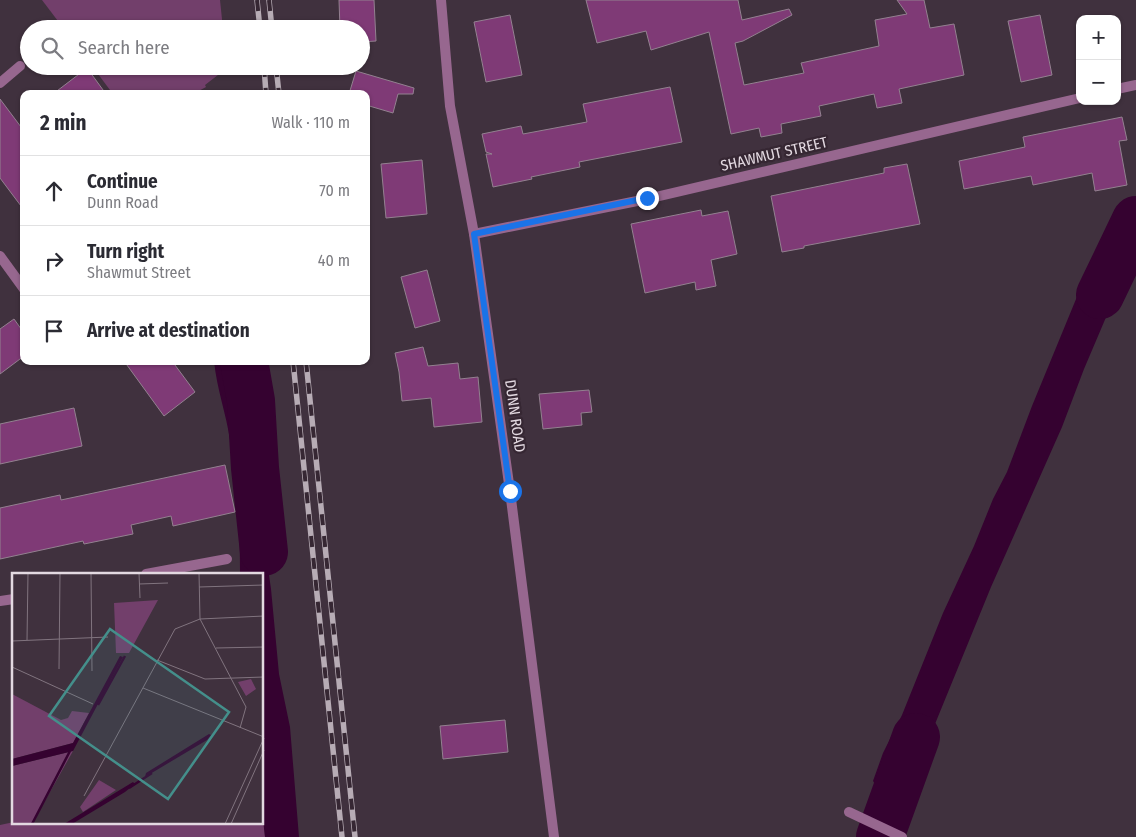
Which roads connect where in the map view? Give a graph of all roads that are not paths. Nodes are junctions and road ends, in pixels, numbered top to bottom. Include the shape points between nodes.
1 (441, 0) edge
2 (20, 66) dead end
3 (0, 83) edge
4 (1136, 85) edge
5 (1121, 88) edge
6 (1076, 99) edge
7 (474, 234) junction
8 (0, 256) edge
9 (20, 284) edge
10 (227, 559) dead end
11 (151, 573) edge
12 (849, 812) dead end
13 (899, 835) edge
14 (554, 837) edge

1 - 7 street, DUNN ROAD via 450,106
2 - 3 street
4 - 5 street
6 - 7 street, SHAWMUT STREET via 647,198
7 - 14 street, DUNN ROAD
8 - 9 street
10 - 11 street
12 - 13 street

